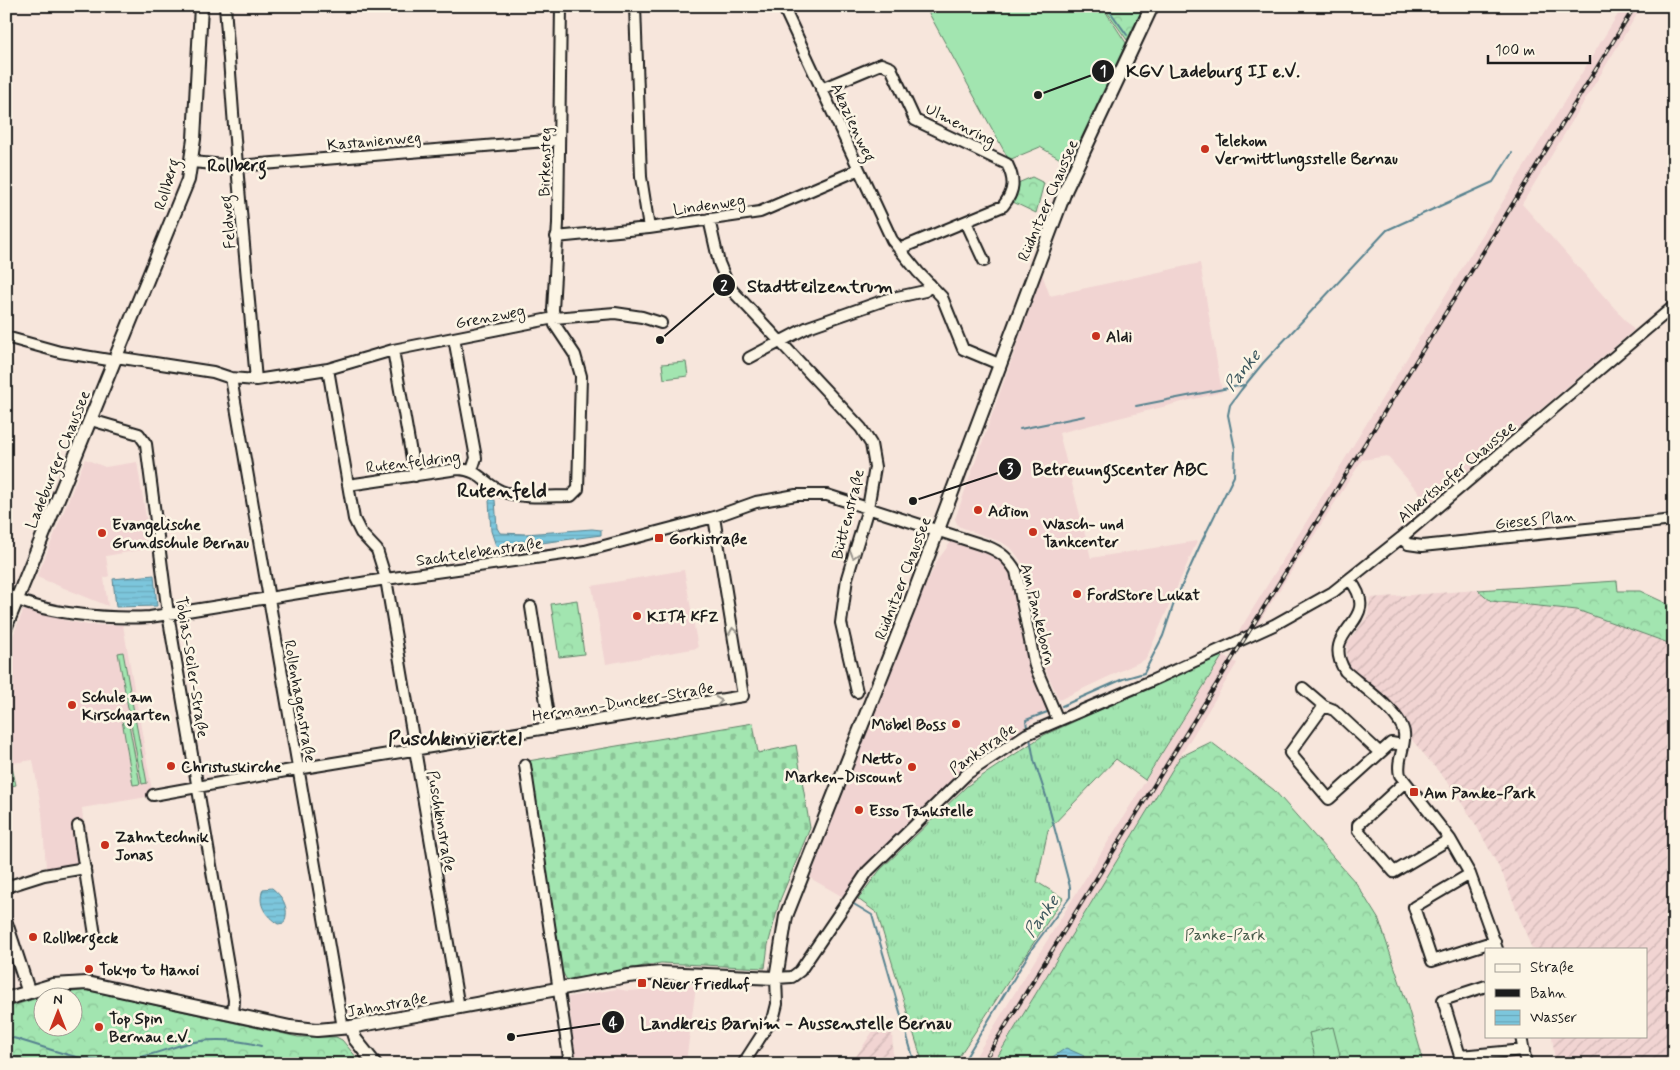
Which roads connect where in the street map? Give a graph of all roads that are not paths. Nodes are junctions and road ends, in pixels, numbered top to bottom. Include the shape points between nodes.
1 (200, 6) edge
2 (225, 6) edge
3 (561, 6) edge
4 (635, 6) edge
5 (783, 6) edge
6 (1152, 6) edge
7 (821, 89) junction
8 (559, 140) junction
9 (192, 162) junction
10 (237, 166) junction
11 (857, 168) junction
12 (709, 219) junction
13 (966, 222) junction
14 (649, 228) junction
15 (556, 237) junction
16 (899, 249) junction
17 (984, 261) dead end
18 (930, 284) junction
19 (1674, 306) edge
20 (554, 318) junction
21 (661, 323) dead end
22 (6, 337) edge
23 (454, 338) junction
24 (781, 341) junction
25 (392, 350) junction
26 (749, 358) dead end
27 (116, 359) junction
28 (999, 364) junction
29 (328, 370) junction
30 (231, 378) junction
31 (256, 380) junction
32 (91, 420) junction
33 (472, 470) junction
34 (415, 476) junction
35 (348, 485) junction
36 (868, 508) junction
37 (714, 517) junction
38 (1674, 520) edge
39 (938, 531) junction
40 (1401, 538) junction
41 (386, 579) junction
42 (1350, 580) junction
43 (11, 596) edge
44 (270, 598) junction
45 (531, 608) dead end
46 (168, 614) junction
47 (6, 626) edge
48 (1245, 639) joint
49 (1303, 688) dead end
50 (856, 692) dead end
51 (1324, 706) junction
52 (1058, 720) junction
53 (550, 728) junction
54 (1403, 745) junction
55 (414, 750) junction
56 (1379, 752) junction
57 (525, 765) dead end
58 (297, 769) junction
59 (1405, 782) junction
60 (197, 787) junction
61 (153, 795) dead end
62 (78, 826) dead end
63 (1450, 840) junction
64 (85, 868) junction
65 (1470, 874) junction
66 (6, 887) edge
67 (6, 923) edge
68 (95, 935) dead end
69 (1496, 945) edge
70 (776, 978) junction
71 (1485, 986) edge
72 (559, 989) junction
73 (28, 990) junction
74 (6, 999) edge
75 (459, 1008) junction
76 (233, 1015) junction
77 (347, 1028) junction
78 (1521, 1038) edge
79 (1524, 1050) junction
80 (375, 1064) edge
81 (570, 1064) edge
82 (743, 1064) edge
83 (1526, 1064) edge

1 - 9 main road, Rollberg
2 - 10 street, Feldweg
3 - 8 street, Birkensteg
4 - 14 street via 642,177
5 - 7 street, Akazienweg
6 - 28 main road, Rüdnitzer Chaussee via 1066,189
7 - 11 street, Akazienweg
7 - 13 street, Ulmenring via 886,64 891,68 915,120 1007,164 1014,181 1009,198 1003,206
8 - 10 street, Kastanienweg
8 - 15 street, Birkensteg
9 - 10 street, Kastanienweg
9 - 27 main road, Rollberg via 184,191
10 - 31 street, Feldweg
11 - 12 street, Lindenweg via 760,212
11 - 16 street, Akazienweg
12 - 14 street, Lindenweg
12 - 24 street, Büttenstraße via 723,276 741,301
13 - 16 street, Ulmenring
13 - 17 street
14 - 15 street, Lindenweg
15 - 20 street, Birkensteg
16 - 18 street, Akazienweg
18 - 24 street via 925,291 837,316
18 - 28 street, Akazienweg via 942,297 963,349
19 - 40 street, Albertshofer Chaussee
20 - 21 street, Grenzweg via 615,313
20 - 23 street, Grenzweg
20 - 33 street, Rutenfeldring via 559,334 575,355 581,376 576,493 571,496 514,494 491,485
22 - 27 street via 60,352
23 - 25 street, Grenzweg
23 - 33 street via 476,458
24 - 26 street
24 - 36 street, Büttenstraße via 861,428 871,444 875,467
25 - 29 street, Grenzweg
25 - 34 street
27 - 30 street via 213,372
27 - 32 main road, Ladeburger Chaussee
28 - 39 main road, Rüdnitzer Chaussee
29 - 31 street, Grenzweg
29 - 35 street
30 - 31 street
30 - 44 street, Rollenhagenstraße
32 - 43 main road, Ladeburger Chaussee
32 - 46 street, Tobias-Seiler-Straße via 139,434 146,444
33 - 34 street, Rutenfeldring
34 - 35 street, Rutenfeldring
35 - 41 street, Rutenfeldring via 354,519 377,550
36 - 37 street, Sachtelebenstraße via 827,496 796,495 756,502
36 - 39 street, Sachtelebenstraße
36 -> 50 street, Büttenstraße via 847,578 841,623
37 - 41 street, Sachtelebenstraße via 585,551
53 -> 37 street, Hermann-Duncker-Straße via 743,696
38 - 40 street, Gieses Plan via 1422,546 1408,544
39 - 52 street, Am Pankeborn via 998,550 1008,558 1016,571 1035,666
39 - 70 main road, Rüdnitzer Chaussee via 786,916
40 - 42 street, Albertshofer Chaussee
41 - 44 street, Sachtelebenstraße
41 - 55 street, Puschkinstraße
42 - 48 street, Albertshofer Chaussee via 1318,601
42 - 54 street via 1358,590 1361,608 1340,639 1340,662 1345,671 1400,722 1404,731
43 - 46 street, Sachtelebenstraße via 68,612 118,618
43 - 47 main road, Ladeburger Chaussee
44 - 46 street, Sachtelebenstraße
44 - 58 street, Rollenhagenstraße
45 - 53 street
46 - 60 street, Tobias-Seiler-Straße
48 - 52 street, Pankstraße
49 - 51 street
51 - 56 street via 1334,710
51 - 56 street via 1290,754 1330,799
52 - 70 street, Pankstraße via 1004,748 953,786 868,872 800,971 792,977
53 - 55 street, Hermann-Duncker-Straße
54 - 56 street via 1391,743
54 - 59 street via 1398,767
55 - 58 street, Hermann-Duncker-Straße
55 - 75 street, Puschkinstraße
57 - 72 street
58 - 60 street, Hermann-Duncker-Straße
58 - 77 street, Rollenhagenstraße via 339,1008
59 - 63 street
59 - 63 street via 1358,825 1358,830 1394,872
60 - 61 street, Hermann-Duncker-Straße
60 - 76 street, Tobias-Seiler-Straße via 234,1000
62 - 64 street
63 - 65 street
64 - 66 street via 44,875
64 - 68 street
65 - 69 street
65 - 69 street via 1414,907 1432,961
67 - 73 main road
70 - 72 main road, Jahnstraße via 660,973
70 - 82 street via 774,1016
71 - 79 street via 1443,1000 1460,1056
72 - 75 main road, Jahnstraße
72 - 81 street
73 - 74 main road, Jahnstraße
73 - 76 main road, Jahnstraße via 61,984 95,984
75 - 77 main road, Jahnstraße
76 - 77 main road, Jahnstraße via 298,1028
77 - 80 main road
78 - 79 street
79 - 83 street

